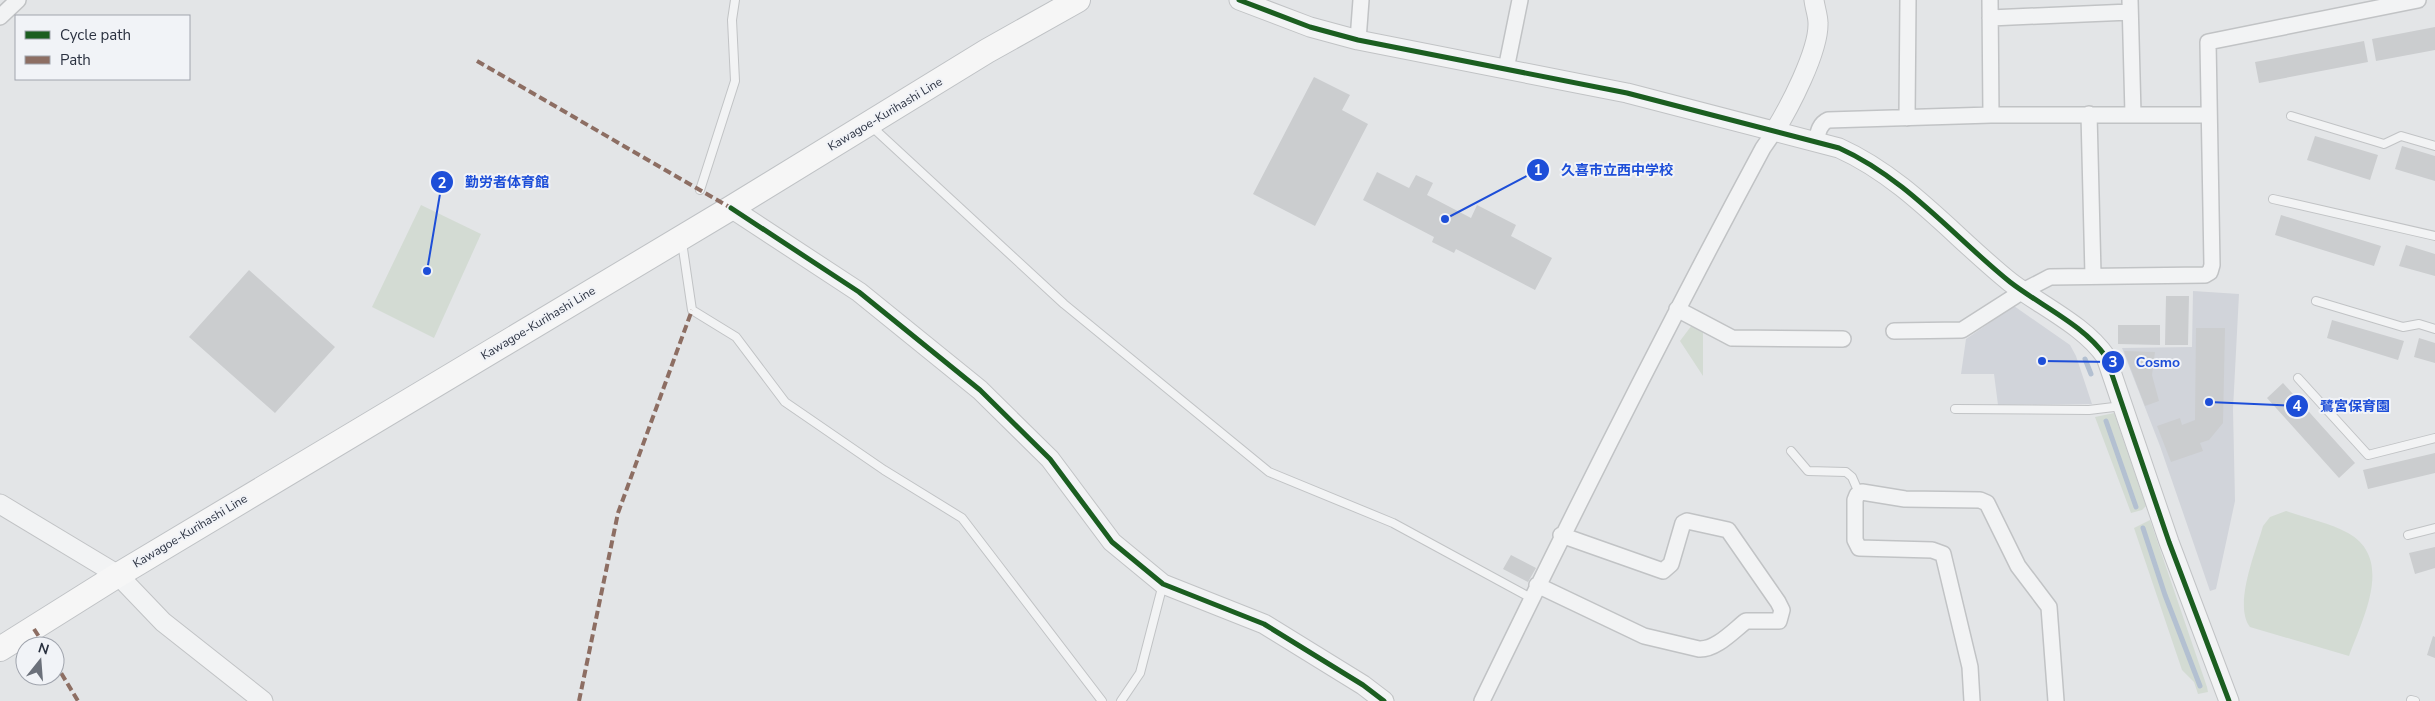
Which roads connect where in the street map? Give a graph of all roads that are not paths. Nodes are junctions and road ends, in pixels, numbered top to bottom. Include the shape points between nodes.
1 (18, 0) edge
2 (734, 0) edge
3 (1078, 0) edge
4 (1239, 0) edge
5 (1361, 0) edge
6 (1520, 0) edge
7 (1814, 0) edge
8 (1908, 0) edge
9 (1990, 0) edge
10 (2418, 0) edge
11 (2374, 4) edge
12 (2130, 6) edge
13 (0, 18) edge
14 (1990, 18) junction
15 (1358, 40) junction
16 (1506, 69) junction
17 (2089, 114) junction
18 (2133, 114) junction
19 (1991, 115) junction
20 (2209, 116) junction
21 (2291, 116) dead end
22 (1907, 118) junction
23 (868, 124) junction
24 (1774, 132) junction
25 (1816, 142) junction
26 (2435, 146) edge
27 (700, 190) dead end
28 (2273, 199) dead end
29 (731, 208) junction
30 (2435, 236) edge
31 (682, 237) junction
32 (2093, 275) junction
33 (2023, 291) junction
34 (2316, 302) dead end
35 (1677, 309) junction
36 (2435, 329) edge
37 (1894, 332) dead end
38 (1843, 339) dead end
39 (2298, 378) dead end
40 (2122, 406) junction
41 (1955, 409) dead end
42 (2435, 438) edge
43 (1791, 451) dead end
44 (1860, 493) junction
45 (0, 504) edge
46 (2435, 528) edge
47 (2408, 535) dead end
48 (1561, 536) junction
49 (118, 575) junction
50 (1163, 584) junction
51 (1534, 592) junction
52 (0, 649) edge
53 (263, 701) edge
54 (1102, 701) edge
55 (1121, 701) edge
56 (1384, 701) edge
57 (1482, 701) edge
58 (1972, 701) edge
59 (2056, 701) edge
60 (2229, 701) edge

1 - 13 street
2 - 27 lane via 735,81
3 - 23 main road, Kawagoe-Kurihashi Line
4 - 15 street via 1310,27
5 - 15 street
6 - 16 street
7 - 24 street via 1818,24 1813,51
8 - 22 street
9 - 14 street
10 - 11 street
11 - 20 street via 2208,42
12 - 14 street
12 - 18 street
14 - 19 street
15 - 16 street
16 - 24 street via 1627,93
17 - 18 street
17 - 19 street
17 - 32 street
18 - 20 street
19 - 22 street
20 - 32 street via 2210,272 2198,277
21 - 26 lane via 2384,144 2401,136
22 - 25 street via 1828,120 1819,128
23 - 29 main road, Kawagoe-Kurihashi Line
23 - 51 lane via 1064,304 1269,472 1393,523
24 - 25 street
24 - 35 street
25 - 33 street via 1857,156 1896,182
28 - 30 lane
29 - 31 main road, Kawagoe-Kurihashi Line
29 - 50 street via 859,292 980,390 1050,459 1112,542
31 - 49 main road, Kawagoe-Kurihashi Line
31 - 54 lane via 692,310 736,337 785,402 884,470 962,518
32 - 33 street via 2050,277
33 - 37 street via 1962,330
33 - 40 street via 2098,345 2106,357
34 - 36 lane via 2403,327 2419,324
35 - 38 street via 1732,338
35 - 48 street
39 - 42 lane via 2368,455
40 - 41 lane via 2090,410
40 - 60 street
43 - 44 lane via 1808,471 1846,472
44 - 58 street via 1855,500 1855,540 1859,548 1938,551 1943,554 1970,667
44 - 59 street via 1987,503 2018,566 2049,606
45 - 49 street
46 - 47 lane
48 - 51 street
48 - 51 street via 1663,571 1672,564 1683,523 1693,522 1728,530 1778,602 1781,616 1774,622 1746,621 1707,650 1640,634
49 - 52 main road, Kawagoe-Kurihashi Line
49 - 53 street via 163,622
50 - 55 lane via 1140,673
50 - 56 street via 1264,624
51 - 57 street

